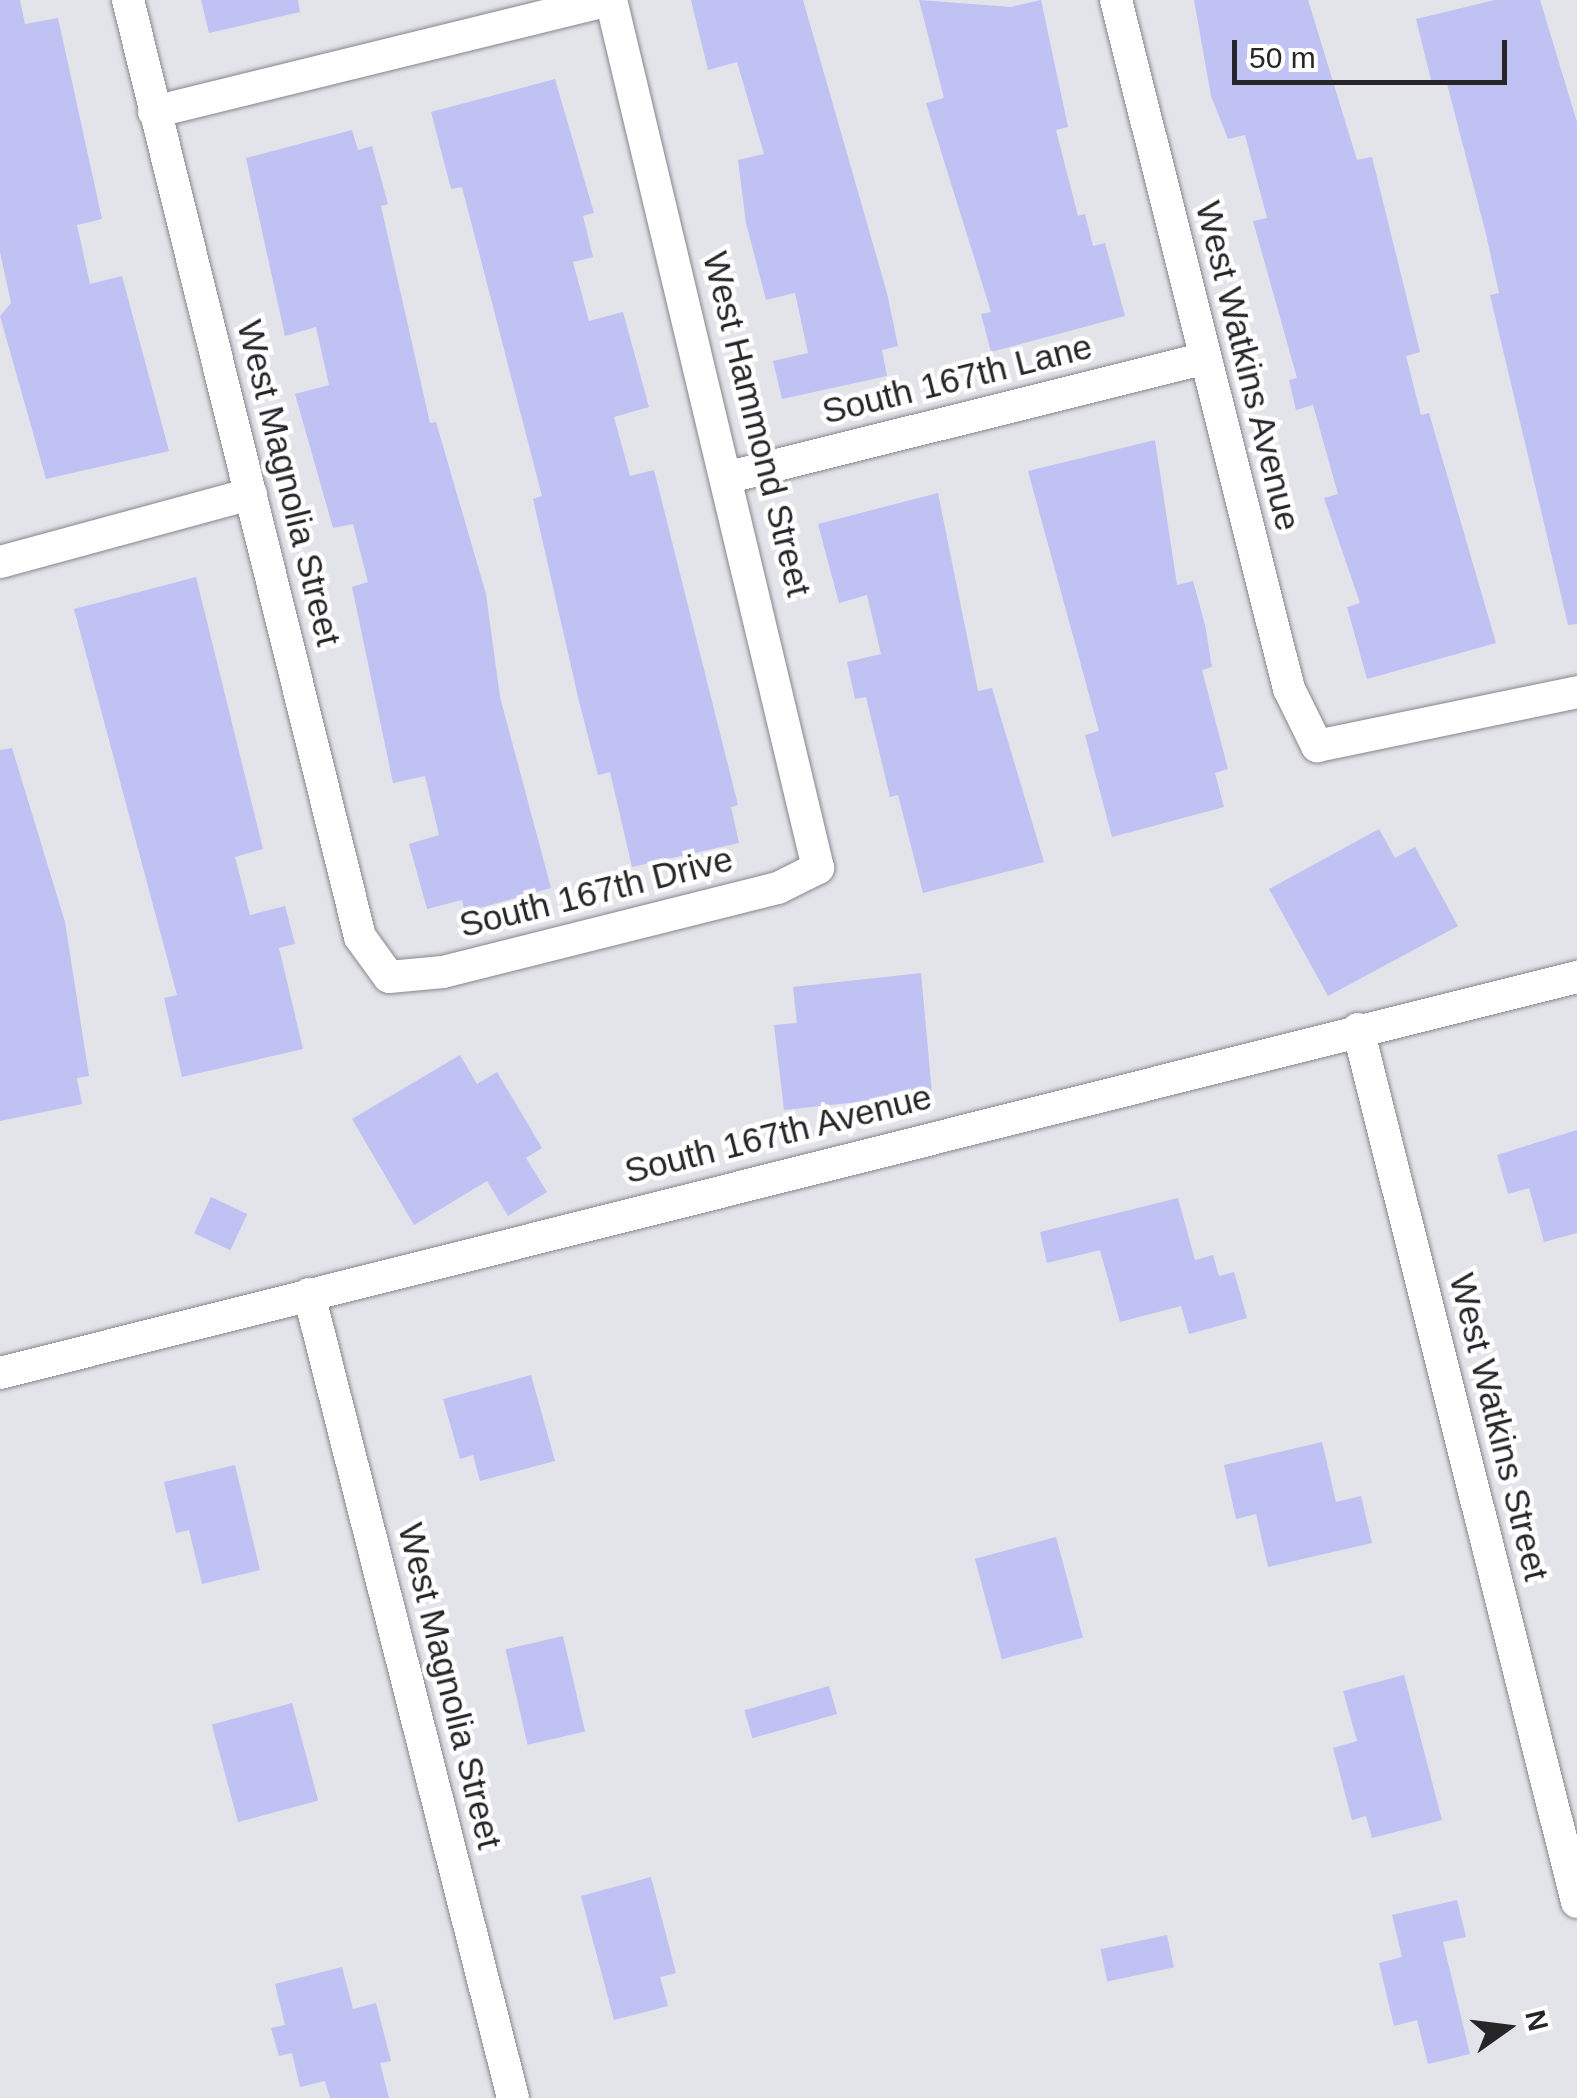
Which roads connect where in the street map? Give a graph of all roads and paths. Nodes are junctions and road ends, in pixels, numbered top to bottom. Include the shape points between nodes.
1 (128, 0) edge
2 (611, 0) edge
3 (1116, 0) edge
4 (154, 112) junction
5 (1205, 358) junction
6 (729, 477) junction
7 (251, 494) junction
8 (0, 562) edge
9 (1577, 692) edge
10 (818, 868) joint
11 (389, 976) joint
12 (1577, 977) edge
13 (1358, 1029) junction
14 (309, 1294) junction
15 (0, 1373) edge
16 (1577, 1902) edge
17 (513, 2098) edge

1 - 4 street, West Magnolia Street
2 - 4 street
2 - 6 street, West Hammond Street
3 - 5 street, West Watkins Avenue
4 - 7 street, West Magnolia Street
5 - 6 street, South 167th Lane
5 - 9 street, West Watkins Avenue via 1289,690 1317,746
6 - 10 street, West Hammond Street
7 - 8 street
7 - 11 street, West Magnolia Street via 360,937
10 - 11 street, South 167th Drive via 741,898 443,972
12 - 13 street, South 167th Avenue
13 - 14 street, South 167th Avenue
13 - 16 street, West Watkins Street
14 - 15 street, South 167th Avenue
14 - 17 street, West Magnolia Street

